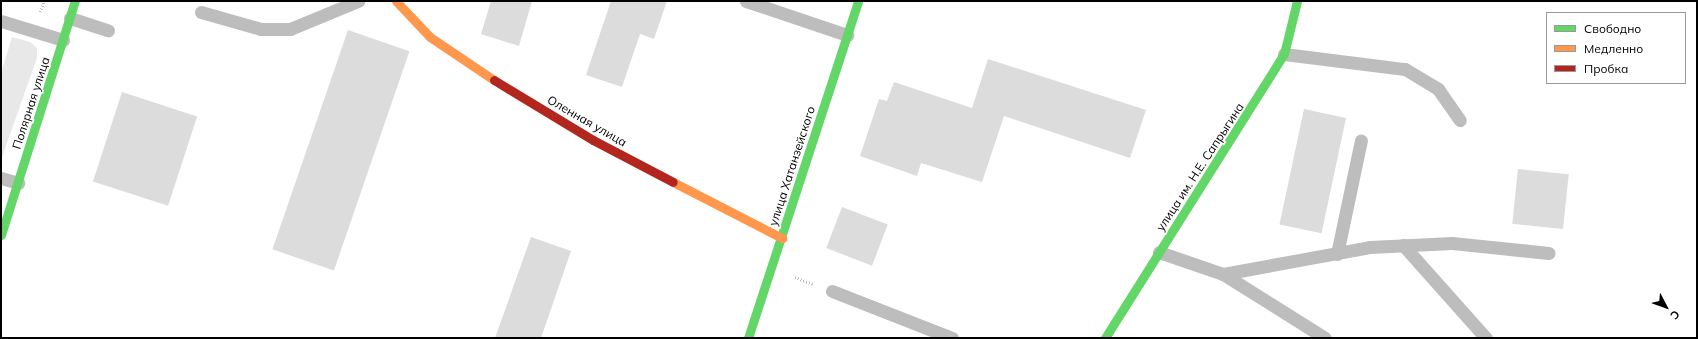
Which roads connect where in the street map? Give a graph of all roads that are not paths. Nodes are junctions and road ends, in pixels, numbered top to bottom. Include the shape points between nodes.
1 (75, 1) edge
2 (358, 1) edge
3 (396, 1) edge
4 (746, 1) edge
5 (858, 1) edge
6 (1297, 1) edge
7 (201, 12) dead end
8 (70, 18) junction
9 (1, 21) edge
10 (108, 30) dead end
11 (847, 35) junction
12 (64, 40) junction
13 (1284, 54) junction
14 (1460, 120) dead end
15 (1361, 140) dead end
16 (1, 178) edge
17 (18, 183) junction
18 (1, 235) edge
19 (782, 238) junction
20 (1402, 245) junction
21 (1159, 252) junction
22 (1548, 253) dead end
23 (1337, 254) junction
24 (1223, 274) junction
25 (832, 290) road end
26 (748, 338) edge
27 (952, 338) edge
28 (1105, 338) edge
29 (1325, 338) edge
30 (1486, 338) edge

1 - 8 street, Полярная улица
2 - 7 lane via 290,29 261,29
3 - 19 street, Оленная улица via 430,37 480,71 593,140
4 - 11 lane
5 - 11 street, улица Хатанзейского
6 - 13 street, улица им. Н.Е. Сапрыгина
8 - 10 lane
8 - 12 street, Полярная улица
9 - 12 lane
11 - 19 street, улица Хатанзейского
12 - 17 street, Полярная улица
13 - 14 lane via 1405,69 1438,89
13 - 21 street, улица им. Н.Е. Сапрыгина
15 - 23 lane
16 - 17 lane
17 - 18 street, Полярная улица
19 - 26 street, улица Хатанзейского
20 - 22 lane via 1452,243
20 - 23 lane
20 - 30 lane
21 - 24 lane
21 - 28 street, улица им. Н.Е. Сапрыгина
23 - 24 lane
24 - 29 lane
25 - 27 lane

